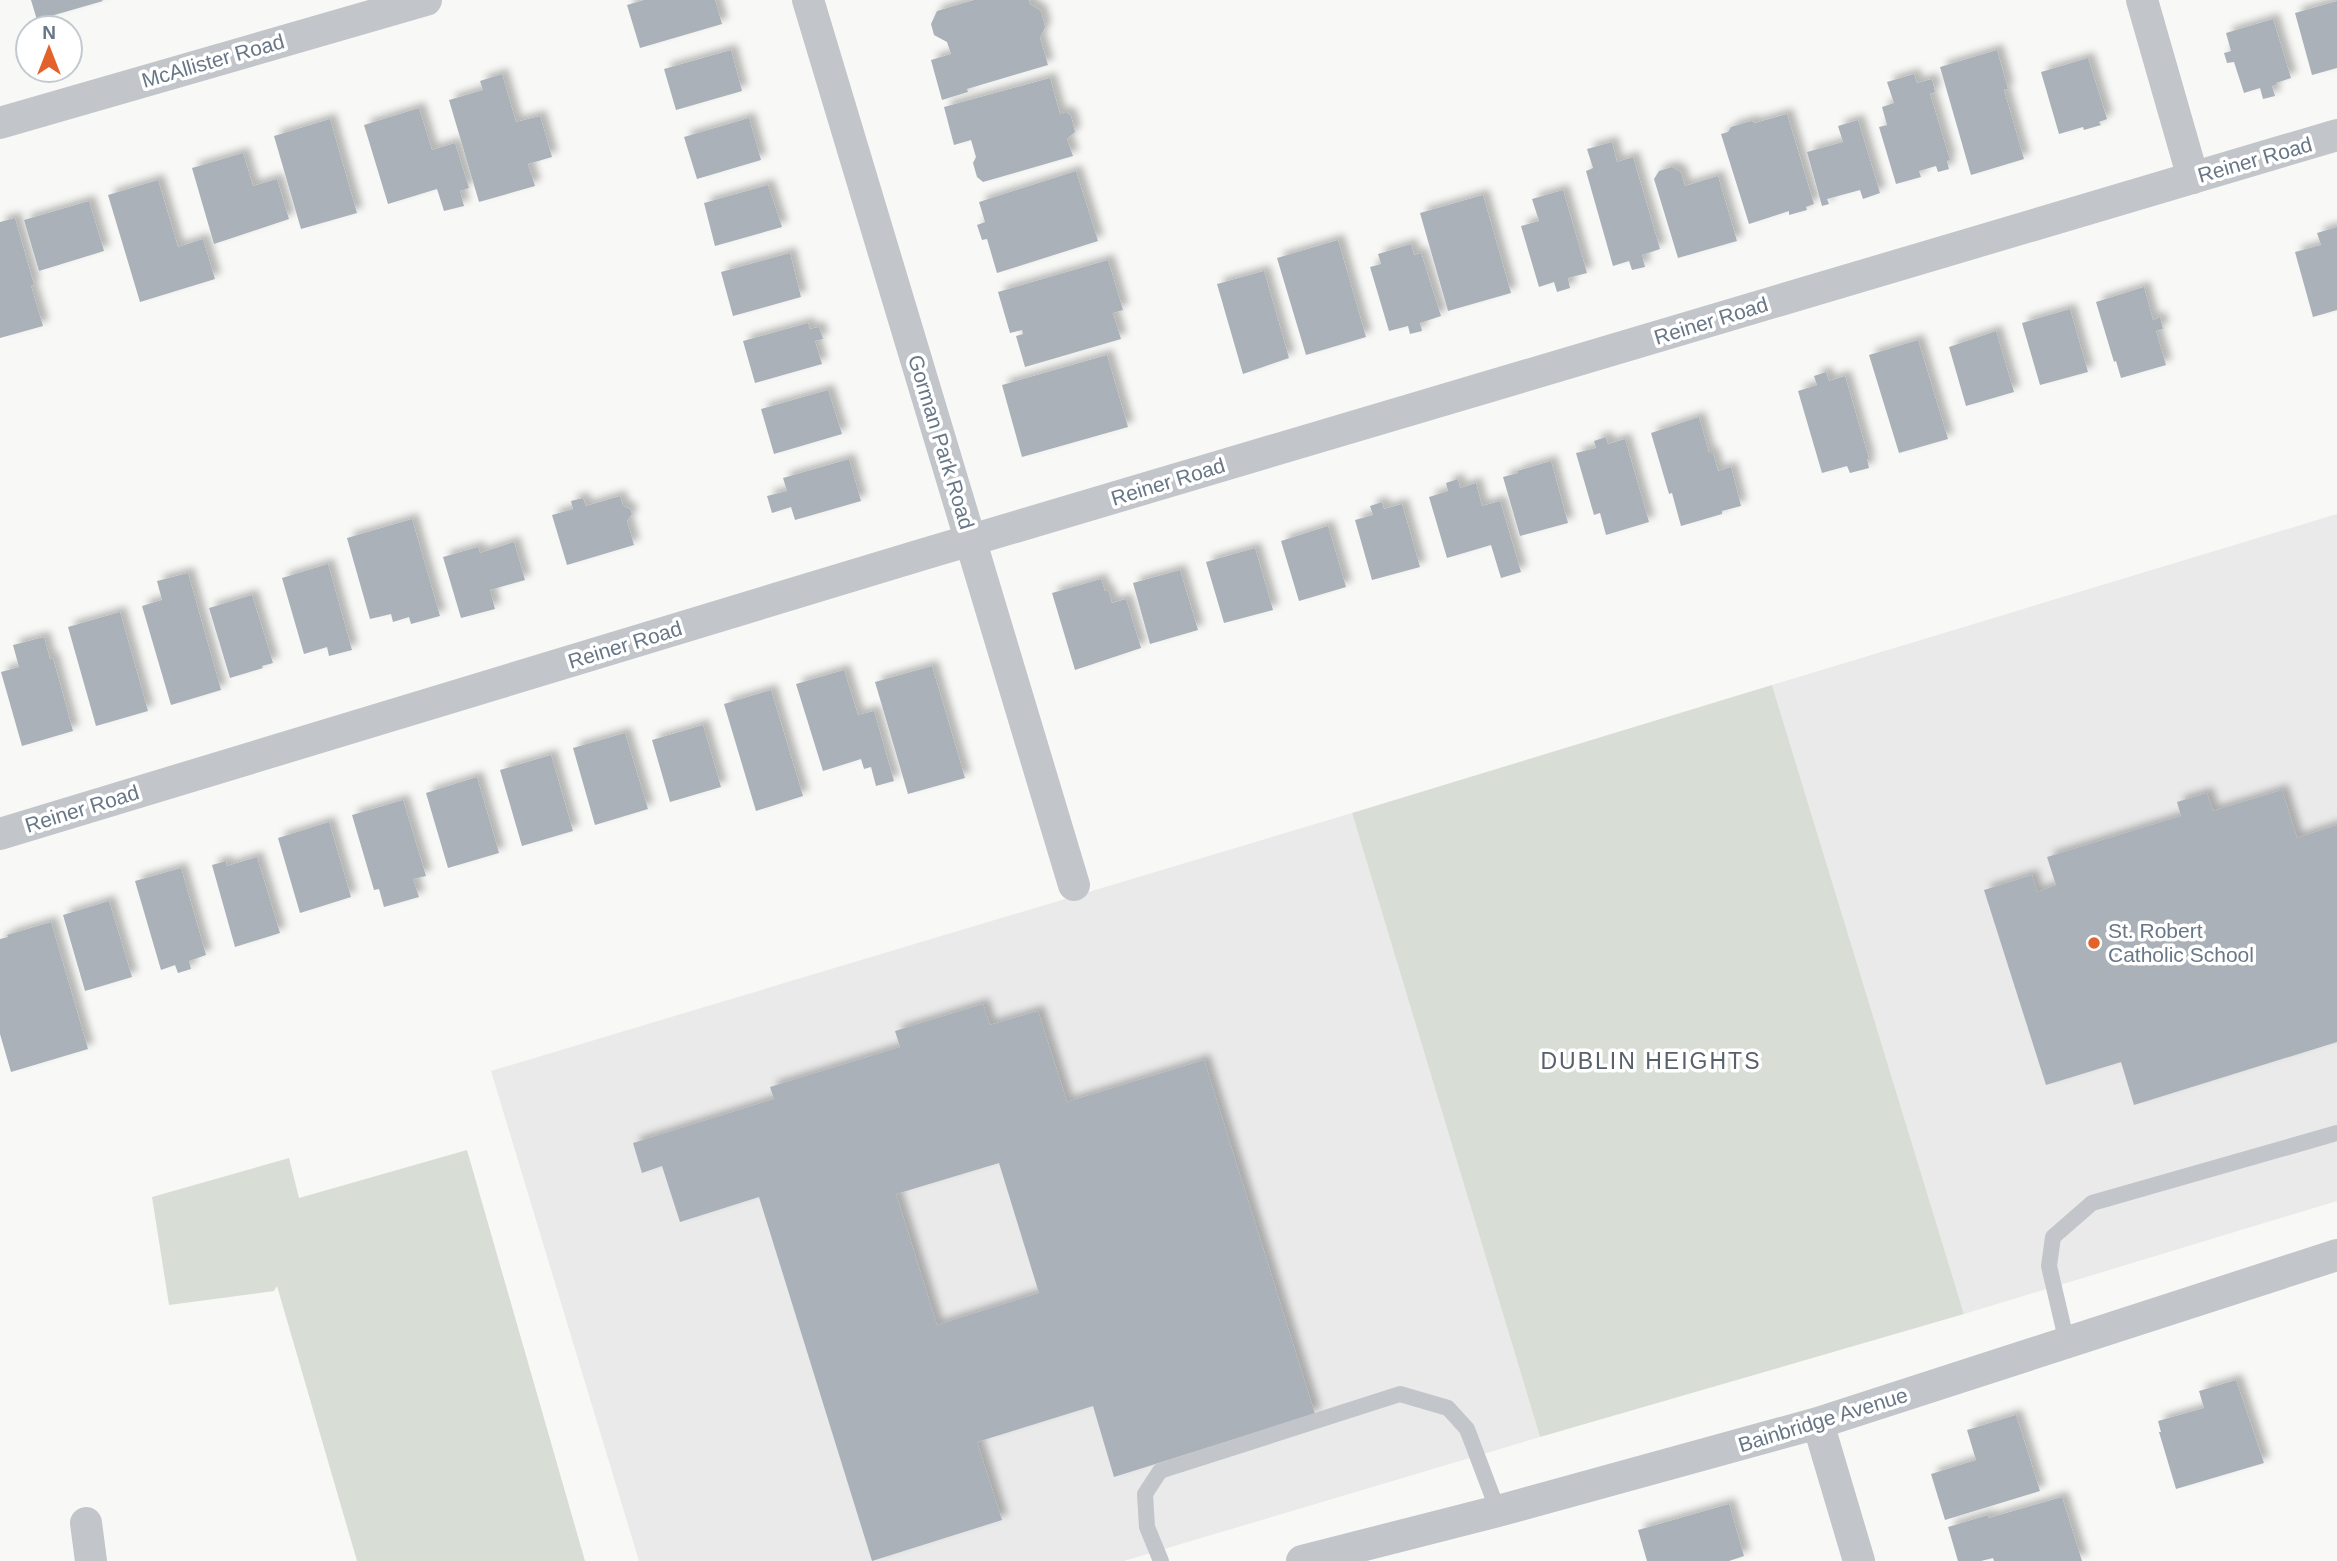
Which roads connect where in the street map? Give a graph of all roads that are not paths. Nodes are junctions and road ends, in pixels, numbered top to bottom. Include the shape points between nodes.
1 (426, 0) edge
2 (808, 0) edge
3 (2142, 0) edge
4 (0, 123) edge
5 (2337, 135) edge
6 (2193, 178) junction
7 (970, 540) junction
8 (0, 834) edge
9 (1074, 885) dead end
10 (2337, 1133) edge
11 (2337, 1255) edge
12 (2067, 1343) junction
13 (1818, 1423) junction
14 (1498, 1511) junction
15 (86, 1523) dead end
16 (91, 1561) edge
17 (1161, 1561) edge
18 (1301, 1561) edge
19 (1859, 1561) edge

1 - 4 street, McAllister Road
2 - 7 street, Gorman Park Road
3 - 6 street
5 - 6 street, Reiner Road
6 - 7 street, Reiner Road
7 - 8 street, Reiner Road
7 - 9 street, Gorman Park Road
10 - 12 lane via 2092,1203 2053,1237 2049,1266
11 - 12 street, Bainbridge Avenue
12 - 13 street, Bainbridge Avenue
13 - 14 street, Bainbridge Avenue
13 - 19 street
14 - 17 lane via 1467,1429 1448,1408 1399,1394 1160,1471 1145,1494 1147,1527
14 - 18 street, Bainbridge Avenue
15 - 16 street

